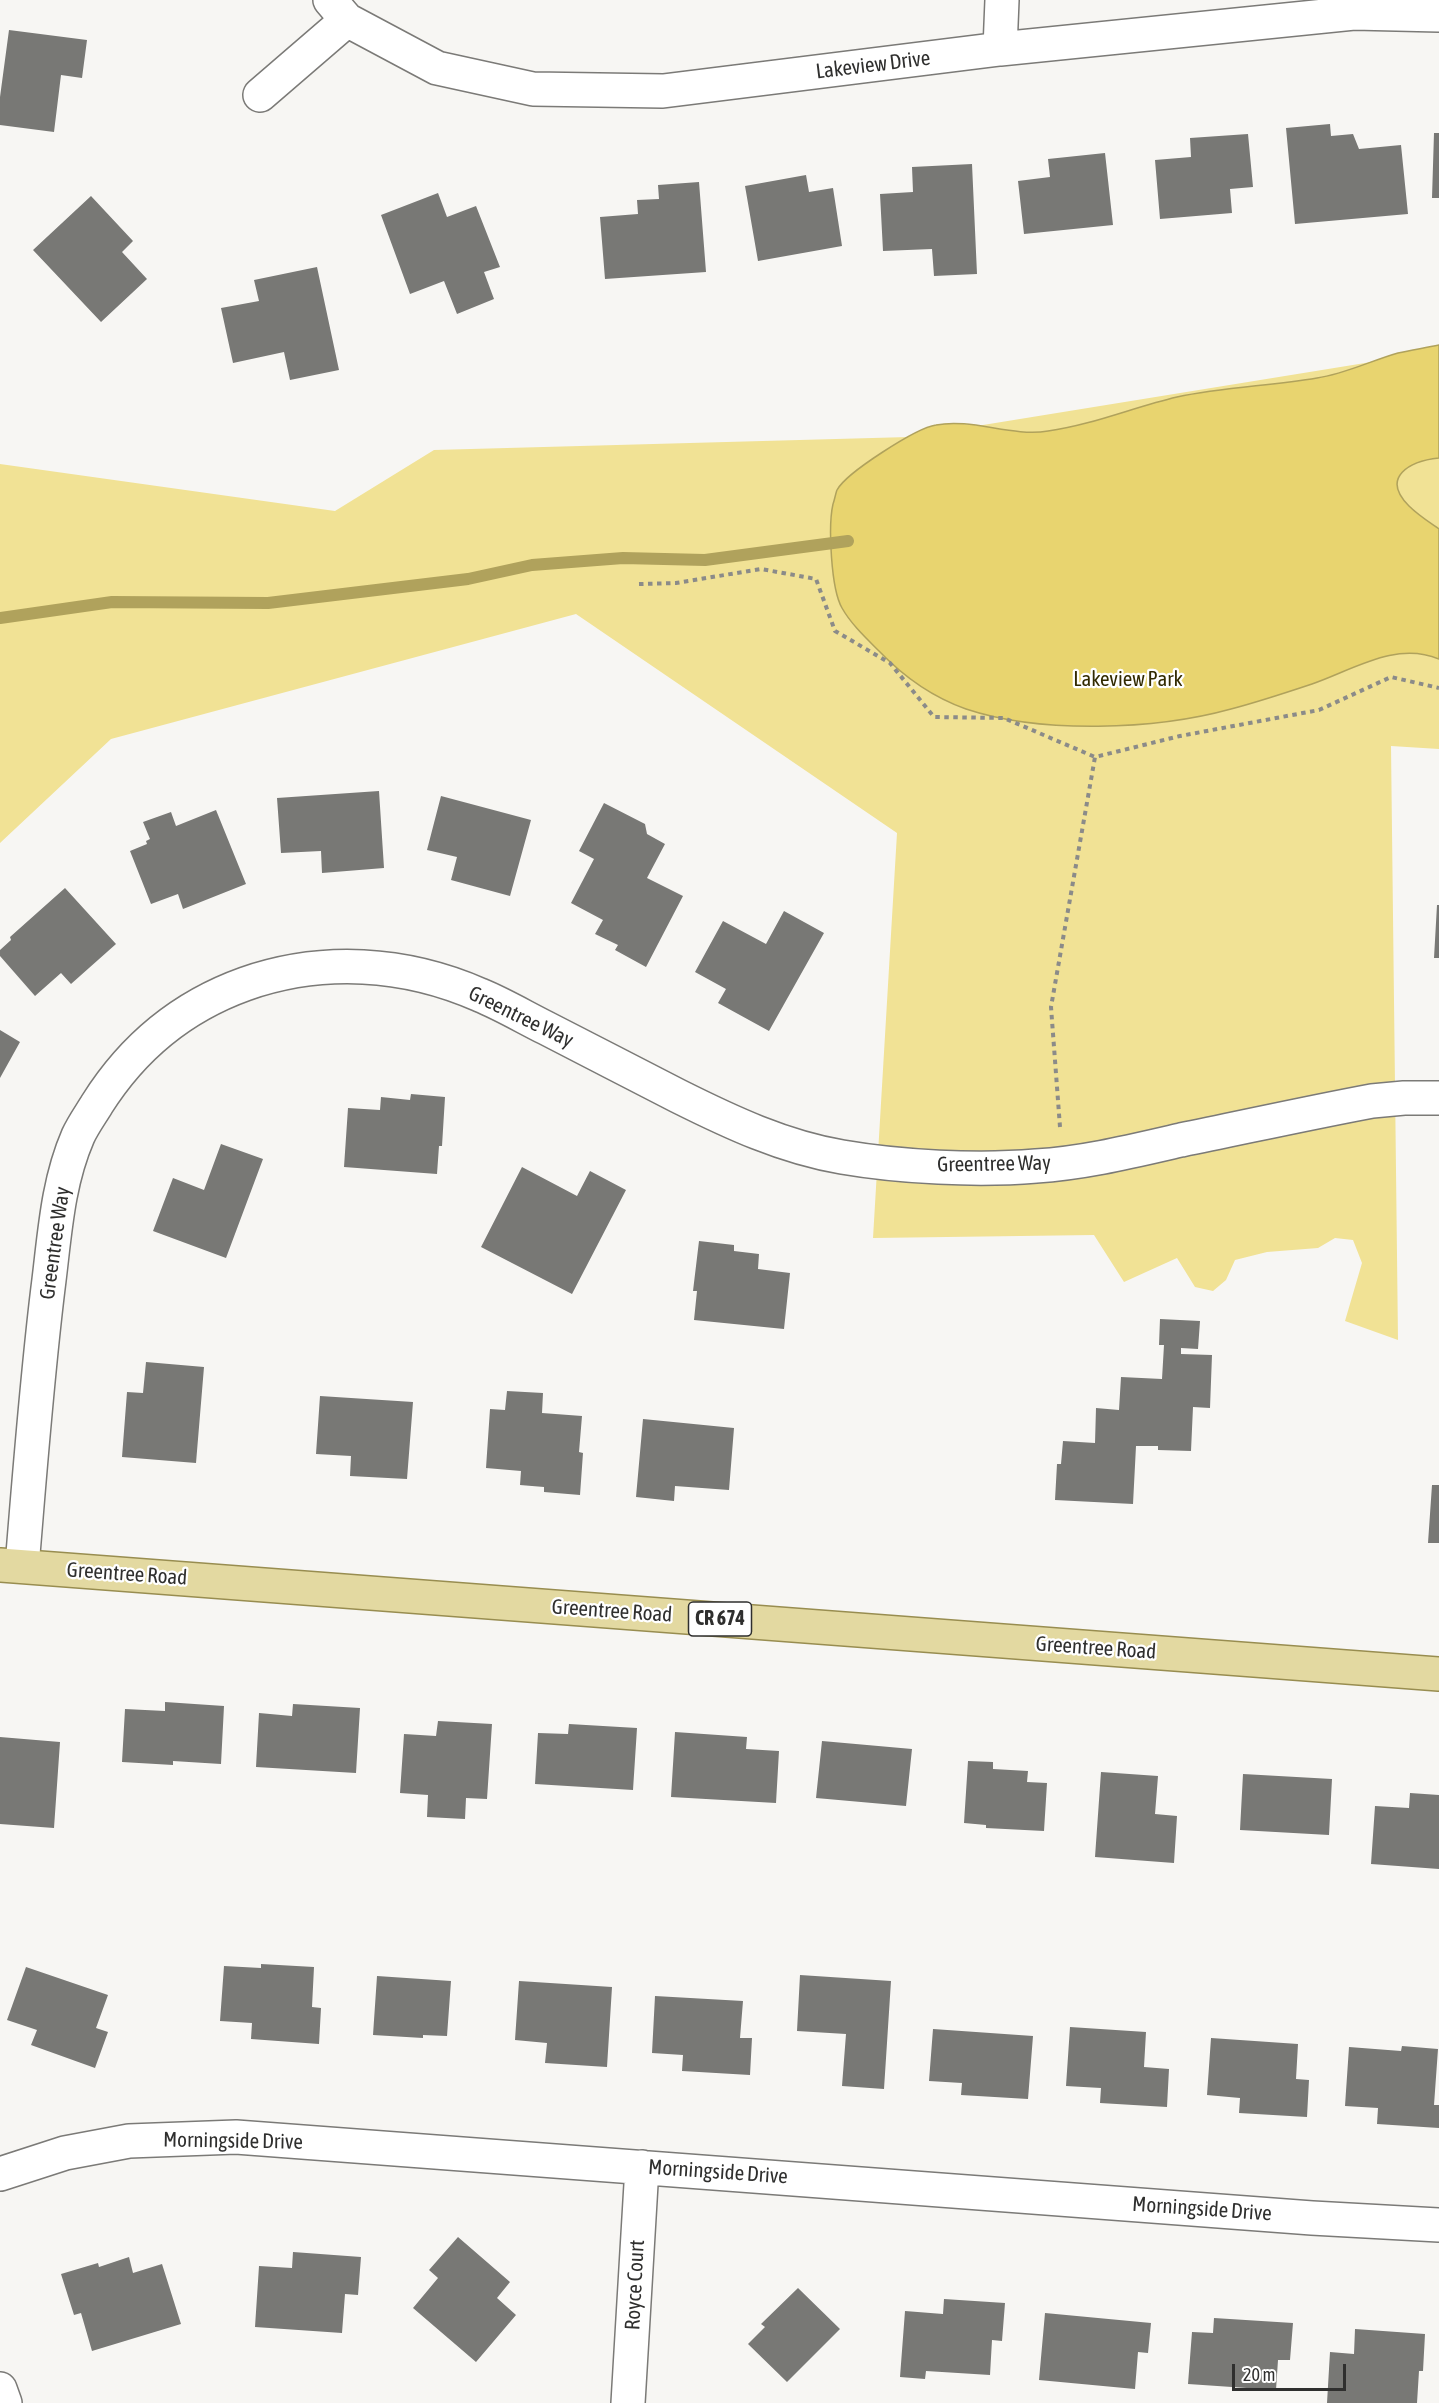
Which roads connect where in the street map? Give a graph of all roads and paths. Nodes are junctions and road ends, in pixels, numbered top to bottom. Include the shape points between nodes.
1 (1002, 0) edge
2 (339, 10) edge
3 (1439, 15) edge
4 (1000, 49) junction
5 (260, 95) dead end
6 (639, 584) dead end
7 (1439, 688) edge
8 (1095, 757) junction
9 (1439, 1098) edge
10 (1068, 1163) junction
11 (11, 1565) edge
12 (1439, 1674) edge
13 (642, 2167) junction
14 (0, 2174) edge
15 (1439, 2225) edge
16 (0, 2389) edge
17 (4, 2403) edge
18 (628, 2403) edge

1 - 4 street
2 - 4 street, Lakeview Drive via 437,68 533,89 663,91
2 - 5 street
3 - 4 street, Lakeview Drive via 1354,13
6 - 8 path via 676,583 761,569 816,579 835,631 890,663 934,717 1004,718
7 - 8 path via 1391,677 1319,710 1180,736
8 - 10 path via 1051,1007 1060,1130
9 - 10 street, Greentree Way via 1372,1101
10 - 11 street, Greentree Way via 934,1166 804,1149 716,1115 480,995 435,978 381,967 301,969 225,992 156,1033 109,1085 79,1132 58,1201
11 - 12 main road, Greentree Road / CR 674
13 - 14 street, Morningside Drive via 236,2137 129,2141 65,2153
13 - 15 street, Morningside Drive
13 - 18 street, Royce Court
16 - 17 street

